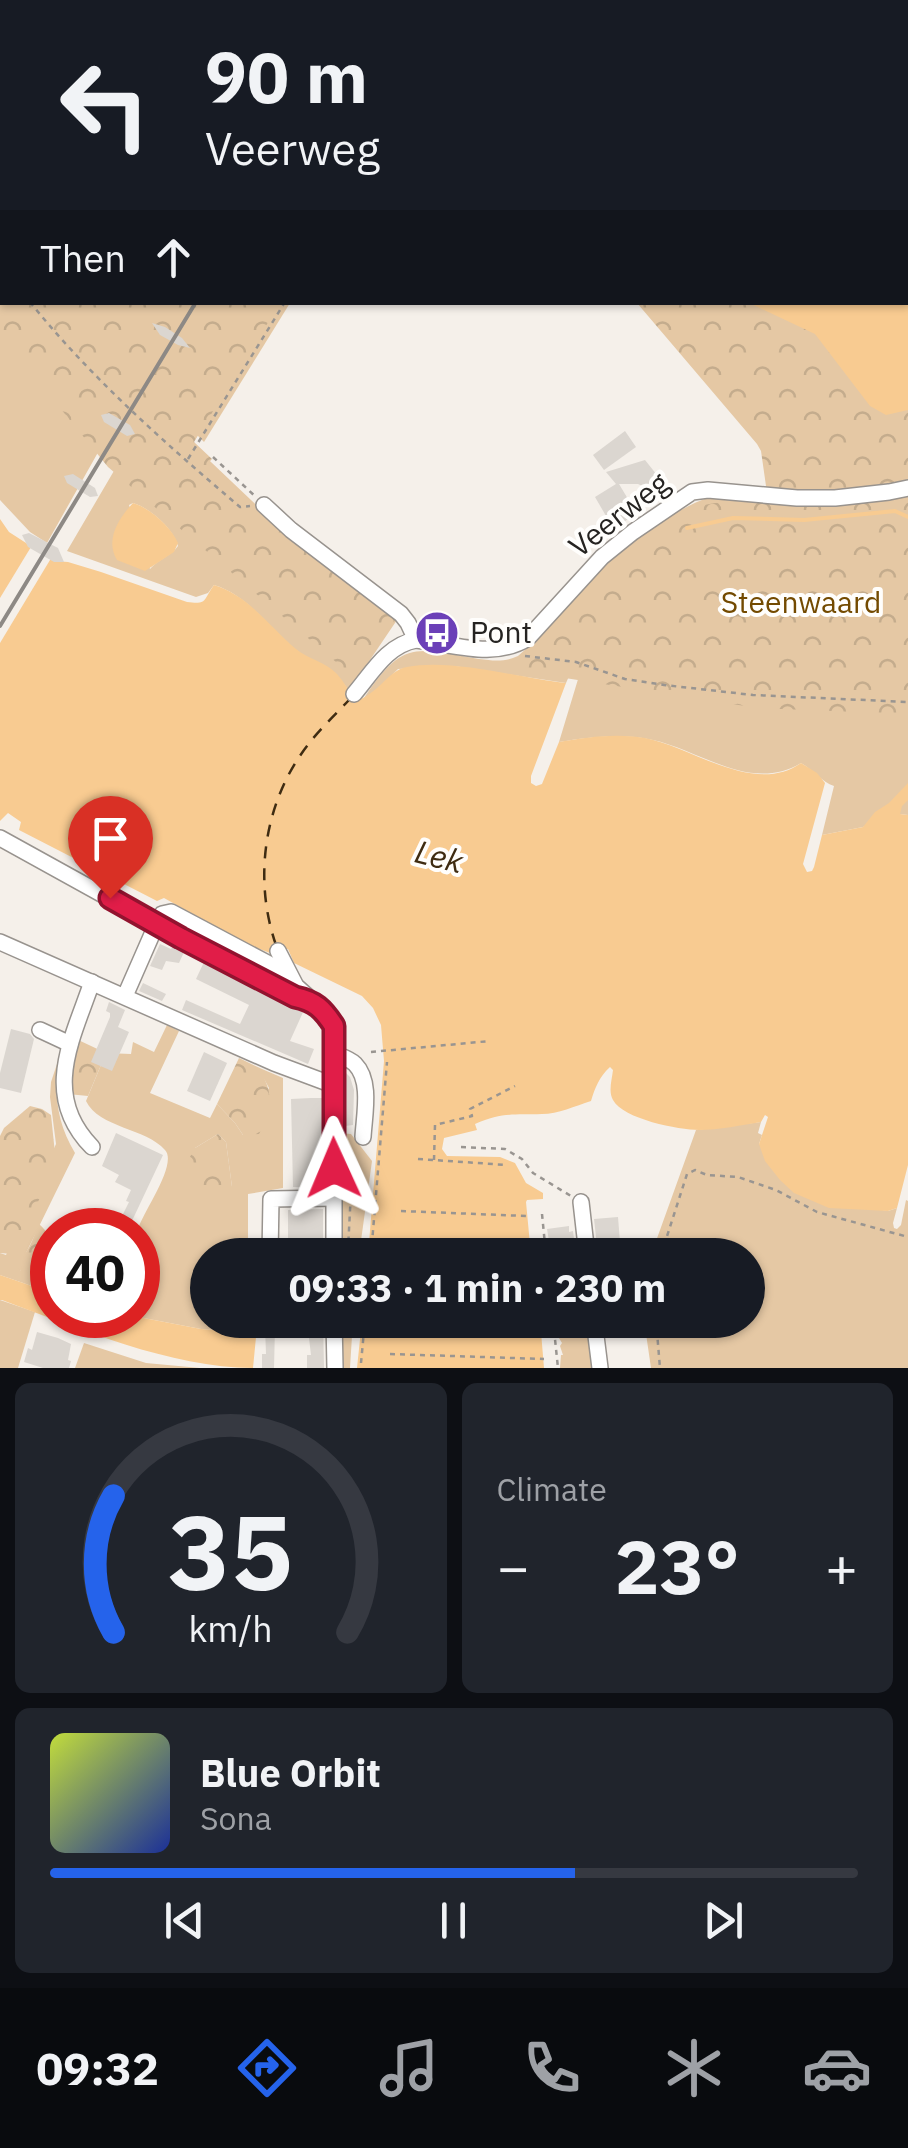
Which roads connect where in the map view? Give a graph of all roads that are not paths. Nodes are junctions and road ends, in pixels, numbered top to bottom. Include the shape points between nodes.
1 (908, 488) edge
2 (264, 505) road end
3 (416, 640) junction
4 (354, 694) dead end
5 (0, 838) edge
6 (157, 923) junction
7 (0, 942) edge
8 (278, 951) dead end
9 (287, 970) junction
10 (92, 982) junction
11 (125, 996) junction
12 (309, 1000) junction
13 (40, 1030) dead end
14 (70, 1044) junction
15 (333, 1052) junction
16 (334, 1084) junction
17 (92, 1146) dead end
18 (357, 1146) road end
19 (334, 1198) junction
20 (581, 1202) road end
21 (270, 1238) edge
22 (334, 1238) edge
23 (584, 1238) edge
24 (334, 1338) edge
25 (596, 1338) edge
26 (334, 1368) edge
27 (600, 1368) edge

1 - 3 street, Veerweg via 836,498 692,492 602,556 528,638 499,650
2 - 3 street via 401,614
3 - 4 street via 388,653
5 - 6 street
6 - 9 street via 170,912
6 - 11 street
6 - 12 street
7 - 10 street
8 - 9 street
9 - 12 street
10 - 11 street
10 - 14 street
11 - 16 street
12 - 15 street via 334,1026
13 - 14 street
14 - 17 street via 63,1073 68,1114
15 - 16 street
15 - 18 street via 362,1074
16 - 19 street
19 - 21 street via 271,1200
19 - 22 street
20 - 23 street
24 - 26 street
25 - 27 street

